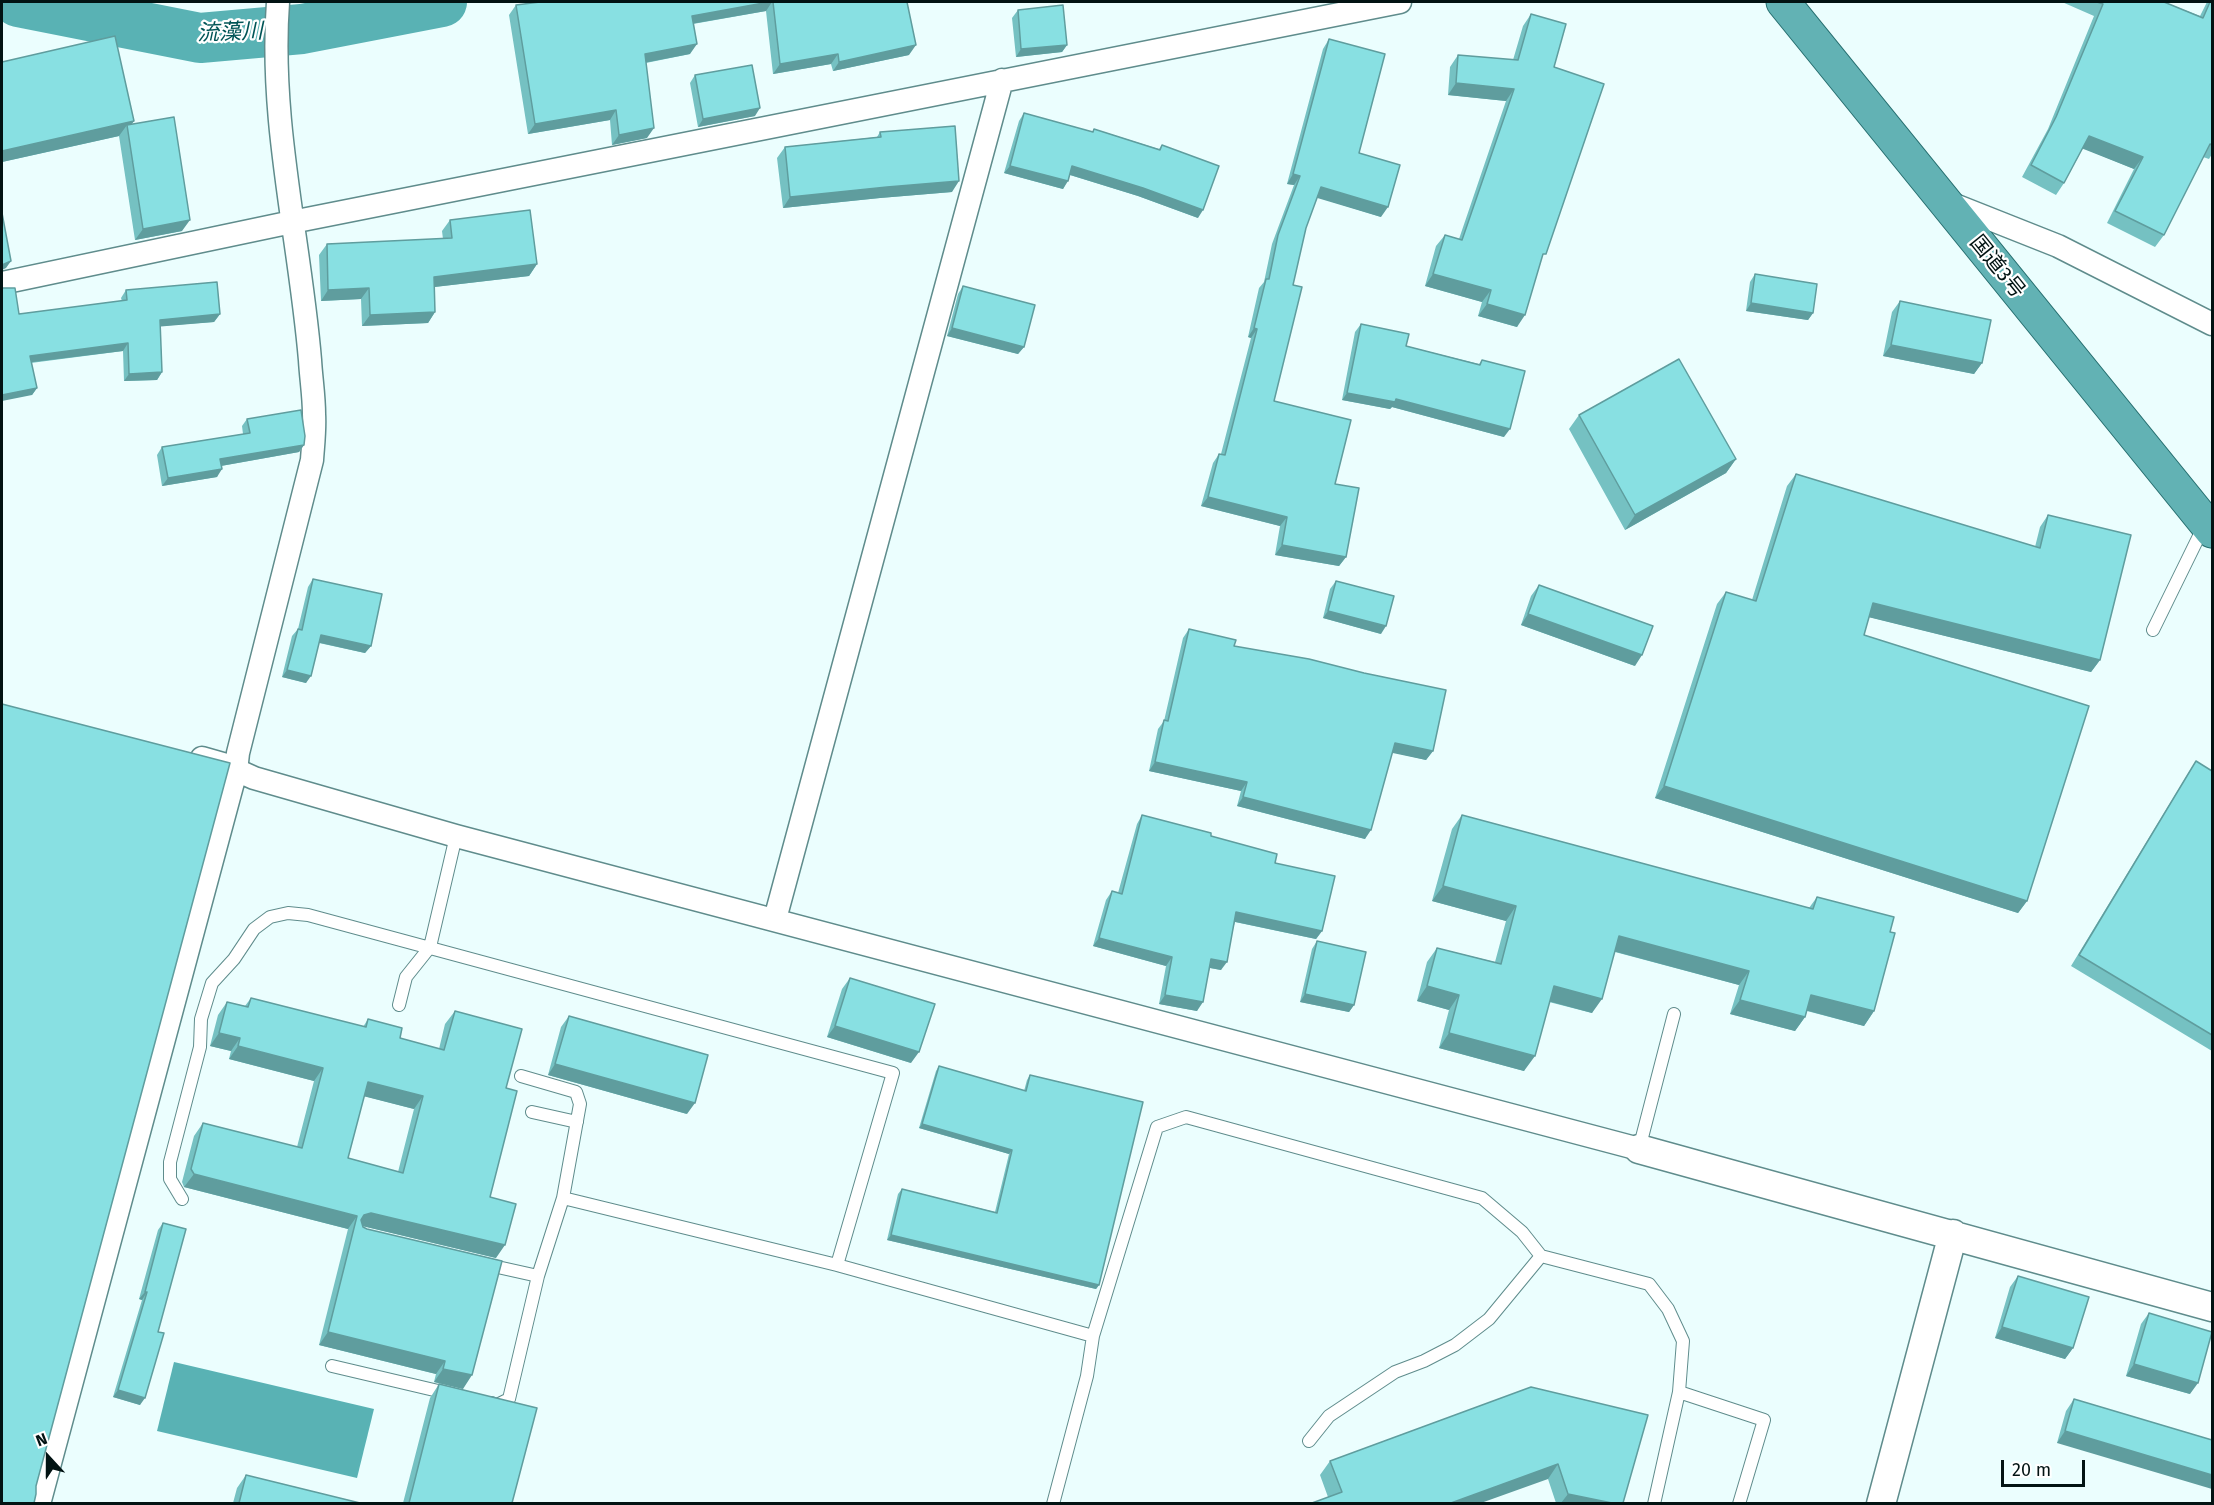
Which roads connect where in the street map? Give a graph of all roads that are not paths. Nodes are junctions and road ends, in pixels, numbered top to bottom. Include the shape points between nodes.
1 (278, 2) edge
2 (1400, 2) edge
3 (1783, 2) edge
4 (1002, 80) junction
5 (1943, 200) junction
6 (292, 222) junction
7 (2, 283) edge
8 (2212, 324) edge
9 (2209, 526) edge
10 (2153, 630) dead end
11 (179, 753) edge
12 (236, 771) junction
13 (456, 836) junction
14 (775, 919) junction
15 (430, 947) junction
16 (399, 1005) dead end
17 (1674, 1014) dead end
18 (521, 1076) dead end
19 (532, 1112) dead end
20 (577, 1122) junction
21 (1639, 1149) junction
22 (563, 1198) junction
23 (182, 1199) dead end
24 (1953, 1234) junction
25 (1540, 1256) junction
26 (472, 1262) edge
27 (837, 1266) junction
28 (538, 1276) junction
29 (2212, 1307) edge
30 (1093, 1336) junction
31 (332, 1366) dead end
32 (1679, 1392) junction
33 (1309, 1441) dead end
34 (39, 1503) edge
35 (1053, 1503) edge
36 (1654, 1503) edge
37 (1739, 1503) edge
38 (1881, 1503) edge

1 - 6 street via 275,38 279,125
2 - 4 street
3 - 5 highway, 国道3号
4 - 6 street
4 - 14 street
5 - 8 street via 2058,246
5 - 9 highway, 国道3号
6 - 7 street
6 - 12 street via 305,303 314,414 312,460
9 - 10 lane
11 - 12 street
12 - 13 street
12 - 34 street
13 - 14 street
13 - 15 lane
14 - 21 street
15 - 16 lane via 406,977
15 - 23 lane via 308,915 288,913 270,917 254,929 212,983 201,1019 200,1047 170,1162 170,1179
15 - 27 lane via 893,1073
17 - 21 lane
18 - 20 lane via 576,1092 580,1104
19 - 20 lane
20 - 22 lane
21 - 24 street
22 - 27 lane
22 - 28 lane
24 - 29 street
24 - 38 street
25 - 30 lane via 1522,1232 1482,1198 1186,1117 1157,1127
25 - 32 lane via 1649,1284 1683,1341
25 - 33 lane via 1489,1319 1455,1345 1395,1372 1329,1416
26 - 28 lane
27 - 30 lane
28 - 31 lane via 509,1399 497,1405
30 - 35 lane via 1087,1376
32 - 36 lane
32 - 37 lane via 1764,1420

